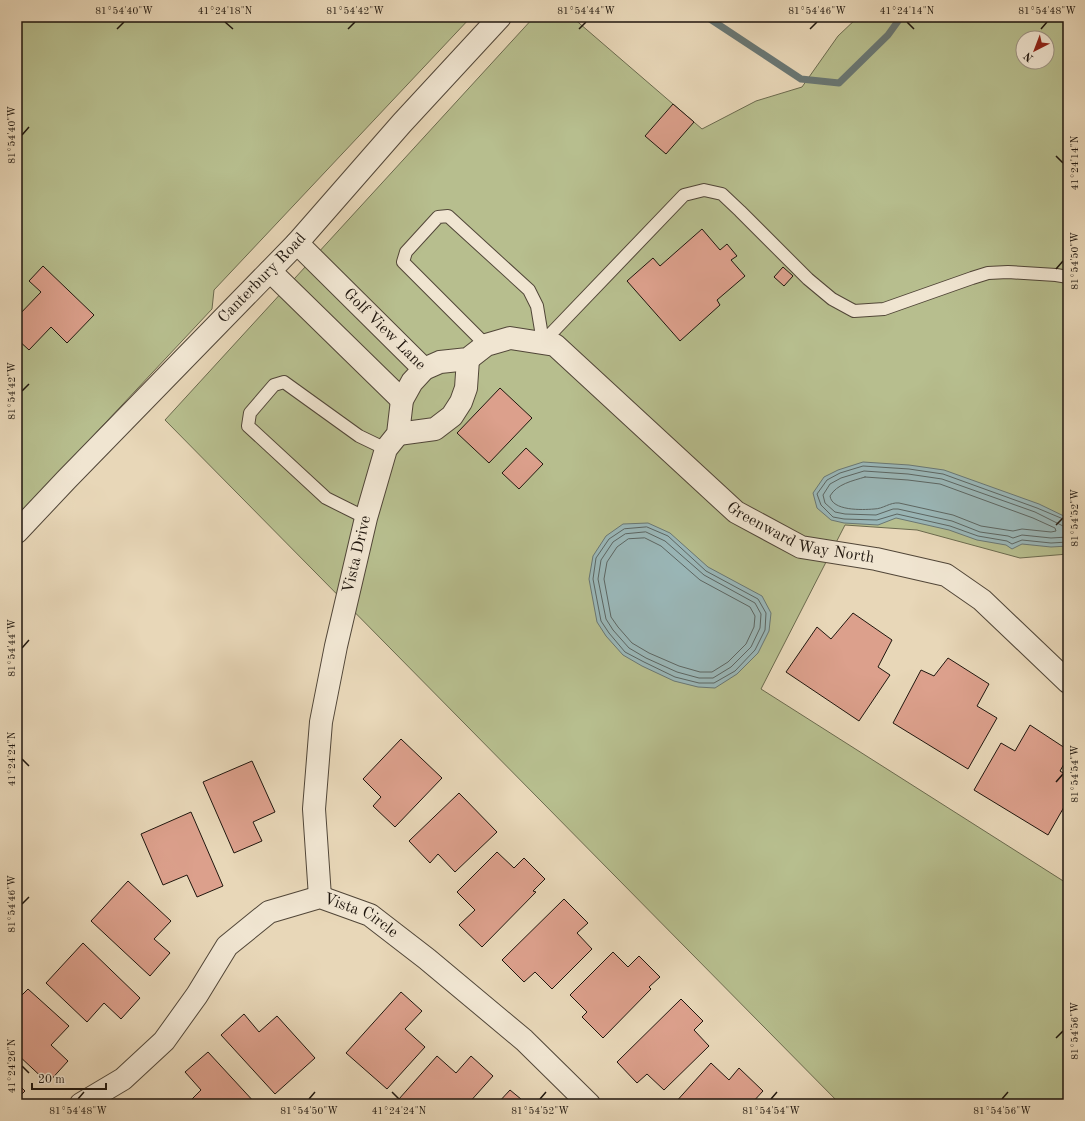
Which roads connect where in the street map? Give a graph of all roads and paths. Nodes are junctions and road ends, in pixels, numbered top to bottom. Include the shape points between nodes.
1 (500, 17) edge
2 (297, 243) junction
3 (270, 271) junction
4 (1068, 277) edge
5 (549, 344) junction
6 (486, 345) junction
7 (468, 359) junction
8 (424, 369) junction
9 (402, 400) junction
10 (392, 441) junction
11 (366, 518) junction
12 (17, 532) edge
13 (1068, 682) edge
14 (320, 897) junction
15 (81, 1104) edge
16 (590, 1104) edge

1 - 2 street, Canterbury Road via 402,123
2 - 3 street, Canterbury Road
2 - 8 street, Golf View Lane
3 - 9 street
3 - 12 street, Canterbury Road
4 - 5 lane via 1008,272 988,274 884,309 854,311 832,299 808,279 722,194 704,190 684,195
5 - 6 street via 510,338
5 - 6 lane via 529,290 448,216 438,217 406,252 403,262
5 - 13 street, Greenward Way North via 736,512 801,547 876,559 946,575 982,600
6 - 7 street
7 - 8 street, Golf View Lane via 440,362
7 - 10 street via 466,388 452,416 435,429
8 - 9 street via 412,382
9 - 10 street, Vista Drive
10 - 11 street, Vista Drive
10 - 11 lane via 359,436 284,382 274,385 250,413 248,426 326,498
11 - 14 street, Vista Drive via 321,722 314,809
14 - 15 street, Vista Circle via 269,912 227,946 197,995 164,1041 123,1079
14 - 16 street, Vista Circle via 370,915 524,1040

